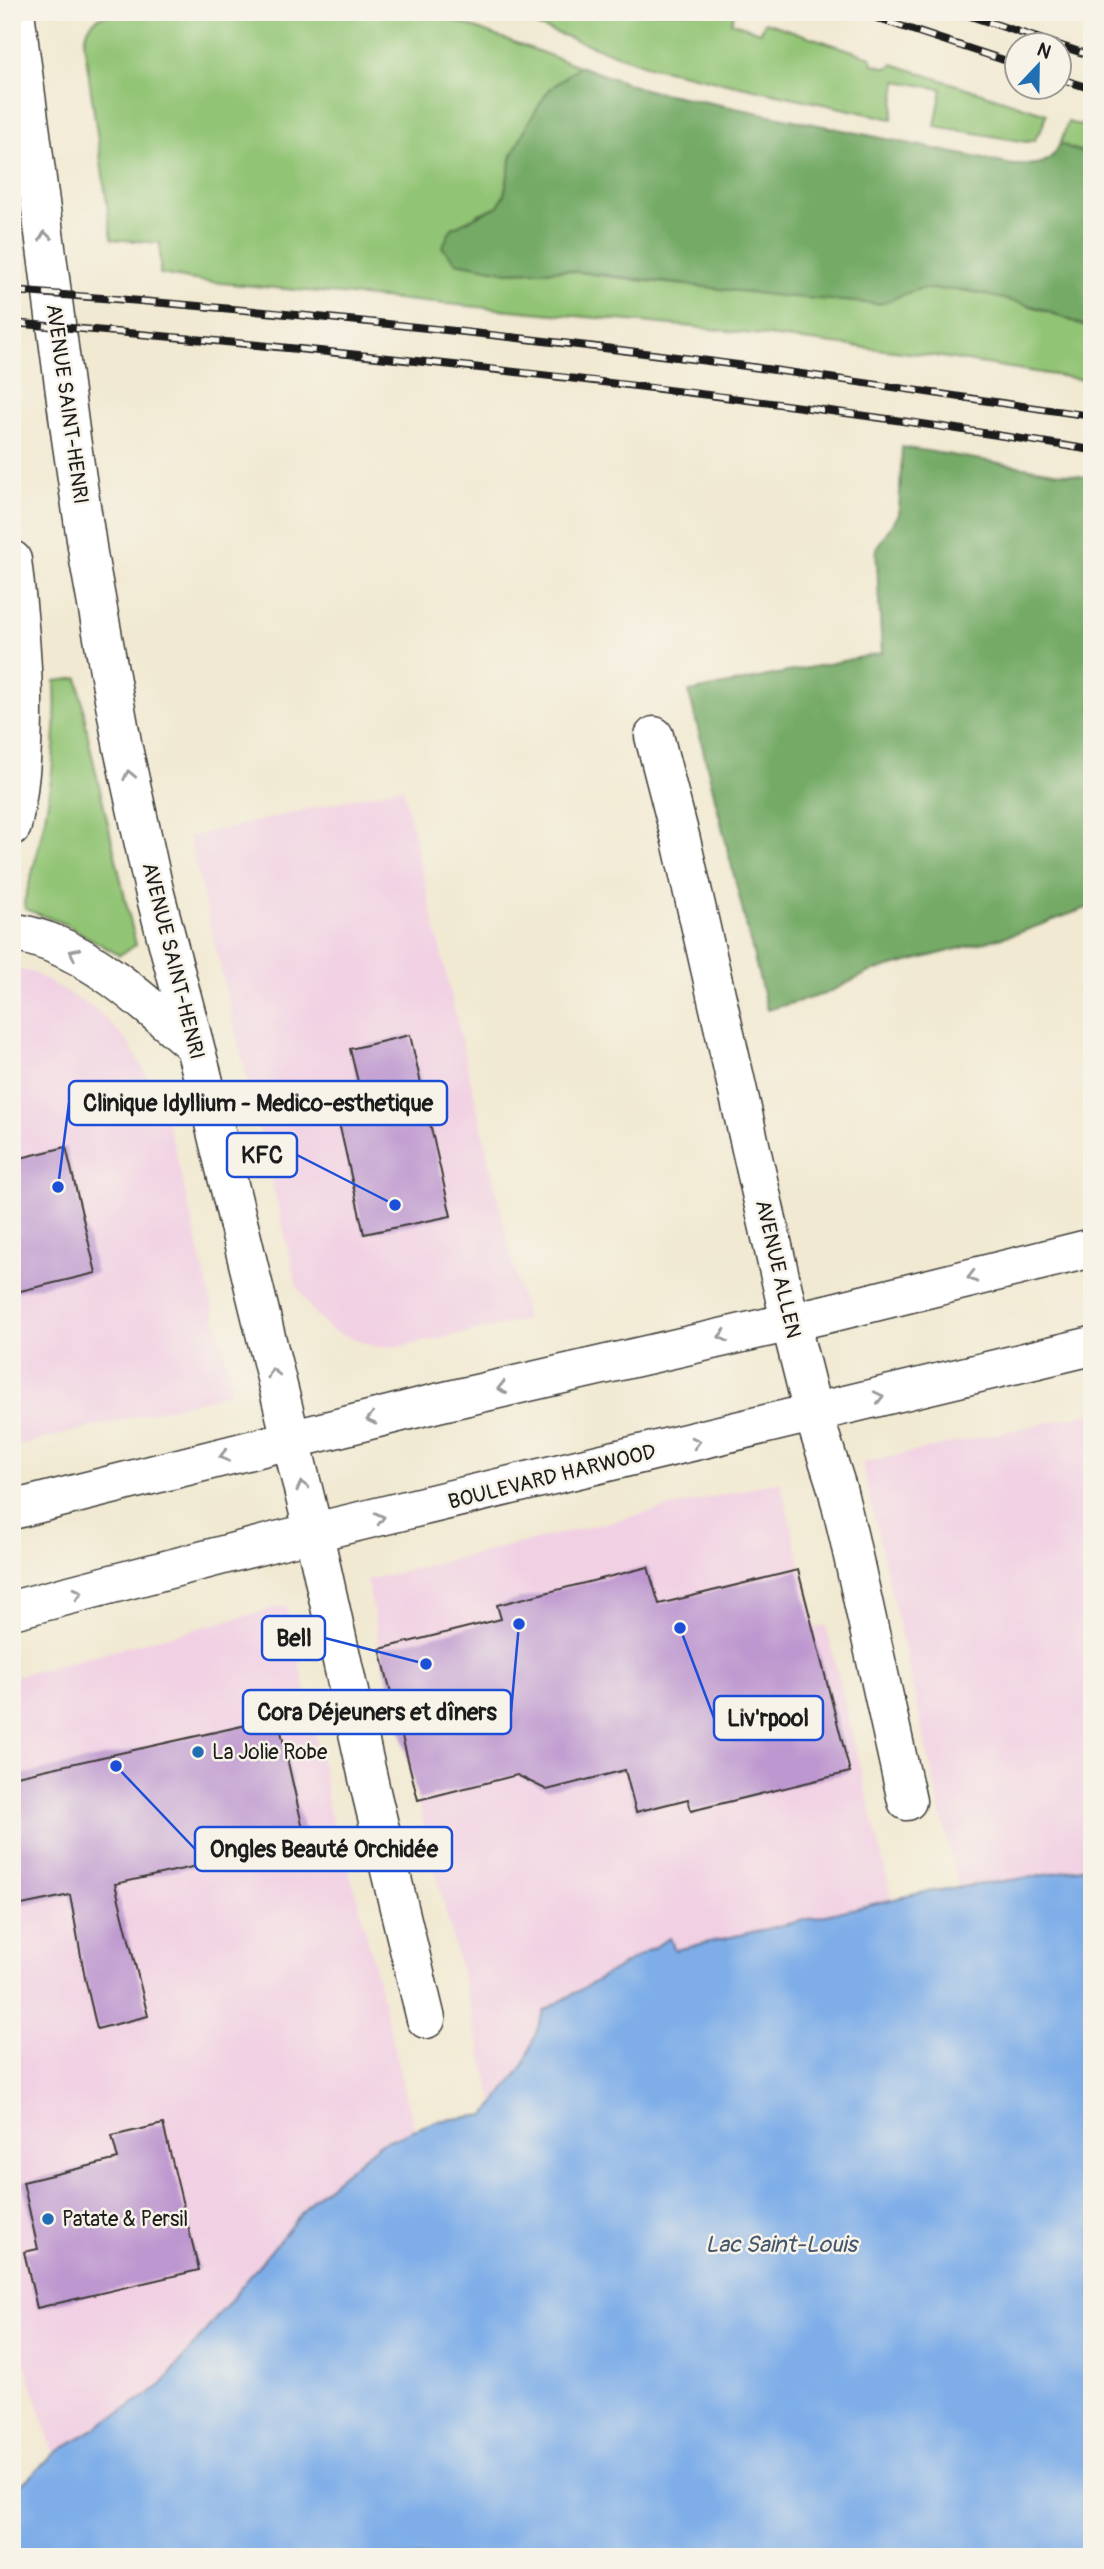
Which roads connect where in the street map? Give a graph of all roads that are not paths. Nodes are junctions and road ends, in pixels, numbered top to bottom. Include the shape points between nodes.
1 (15, 12) edge
2 (12, 560) edge
3 (654, 736) dead end
4 (12, 826) edge
5 (12, 933) edge
6 (194, 1045) junction
7 (1092, 1248) edge
8 (790, 1321) junction
9 (1092, 1346) edge
10 (813, 1413) junction
11 (290, 1439) junction
12 (12, 1510) edge
13 (314, 1534) junction
14 (12, 1610) edge
15 (907, 1801) dead end
16 (426, 2019) dead end

6 -> 1 main road, AVENUE SAINT-HENRI via 154,890 108,670 71,438
2 - 4 main road via 24,702
3 - 8 main road, AVENUE ALLEN
6 -> 5 main road via 95,964 27,934
11 -> 6 main road, AVENUE SAINT-HENRI
7 -> 8 main road
8 - 10 main road, AVENUE ALLEN
8 -> 11 main road
10 -> 9 main road, BOULEVARD HARWOOD
13 -> 10 main road, BOULEVARD HARWOOD
10 - 15 main road, AVENUE ALLEN via 837,1488
11 -> 12 main road
13 -> 11 main road, AVENUE SAINT-HENRI
14 -> 13 main road, BOULEVARD HARWOOD
13 - 16 main road, AVENUE SAINT-HENRI

